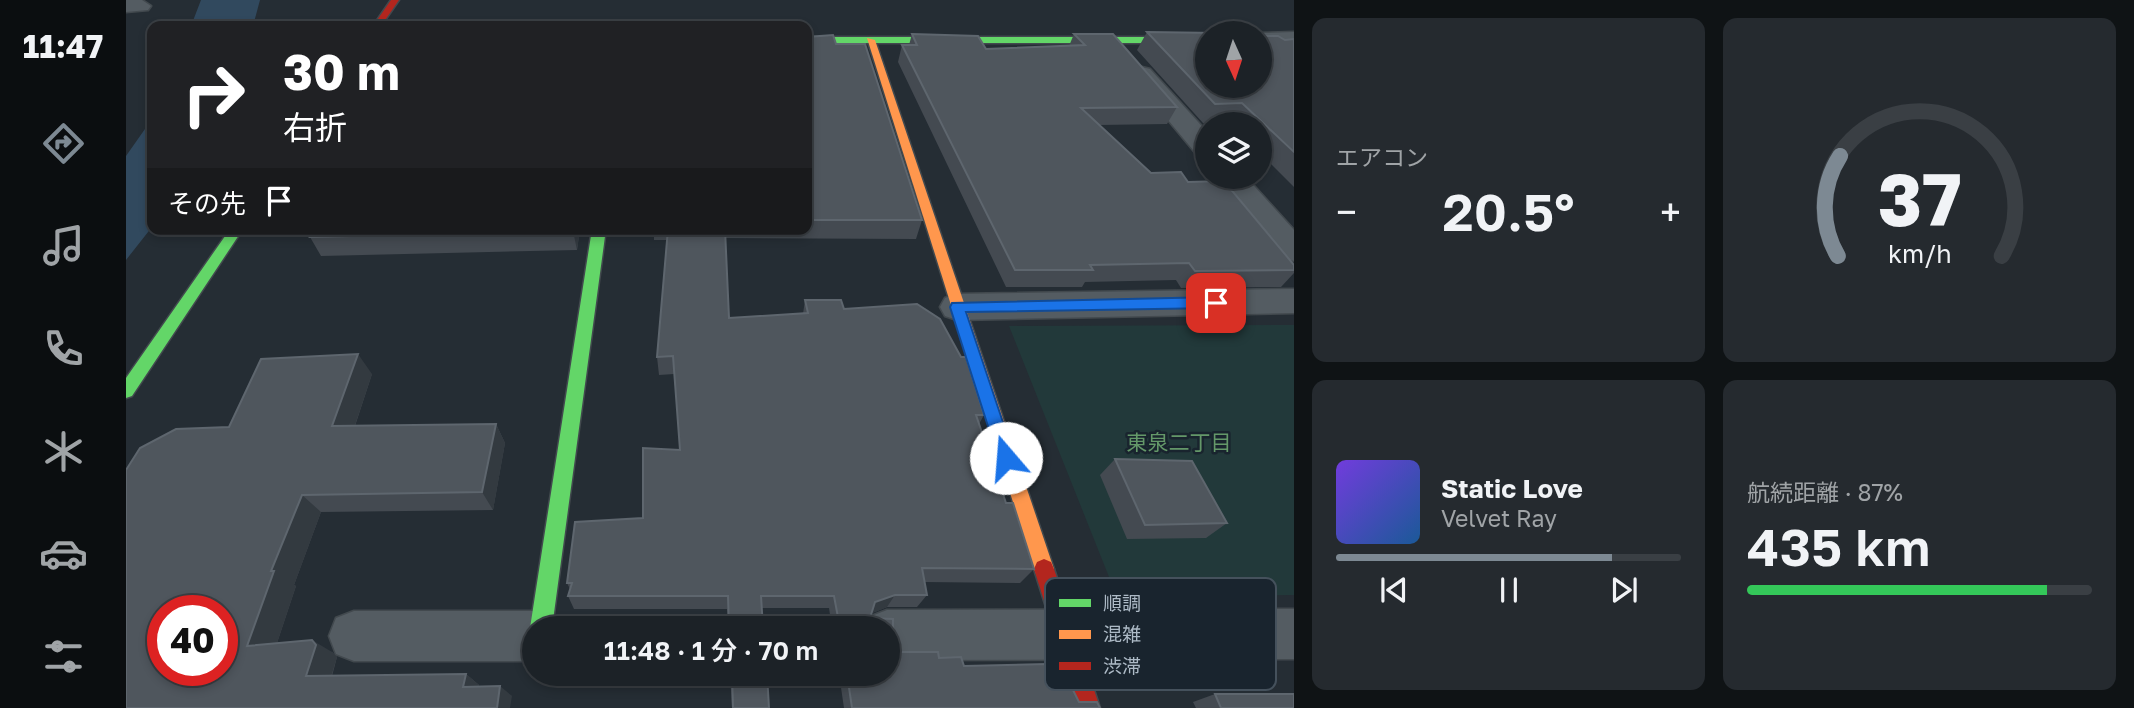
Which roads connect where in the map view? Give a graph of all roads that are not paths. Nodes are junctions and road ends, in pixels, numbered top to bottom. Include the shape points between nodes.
1 (395, 0) edge
2 (380, 21) edge
3 (1294, 39) edge
4 (812, 40) edge
5 (870, 40) junction
6 (1112, 40) junction
7 (1195, 40) edge
8 (1272, 40) edge
9 (1195, 135) edge
10 (1241, 189) edge
11 (233, 235) edge
12 (598, 235) edge
13 (1294, 250) edge
14 (1294, 302) edge
15 (957, 307) junction
16 (126, 391) edge
17 (1045, 578) edge
18 (543, 616) edge
19 (1045, 634) edge
20 (1276, 634) edge
21 (1294, 634) edge
22 (900, 635) edge
23 (354, 636) dead end
24 (522, 636) edge
25 (1083, 690) edge
26 (1089, 708) edge

1 - 2 street
3 - 8 street
4 - 5 street
5 - 6 street
5 - 15 street
6 - 7 street
6 - 9 street
10 - 13 street
11 - 16 street
12 - 18 street
14 - 15 street
15 - 17 street
19 - 22 street
20 - 21 street
23 - 24 street
25 - 26 street

